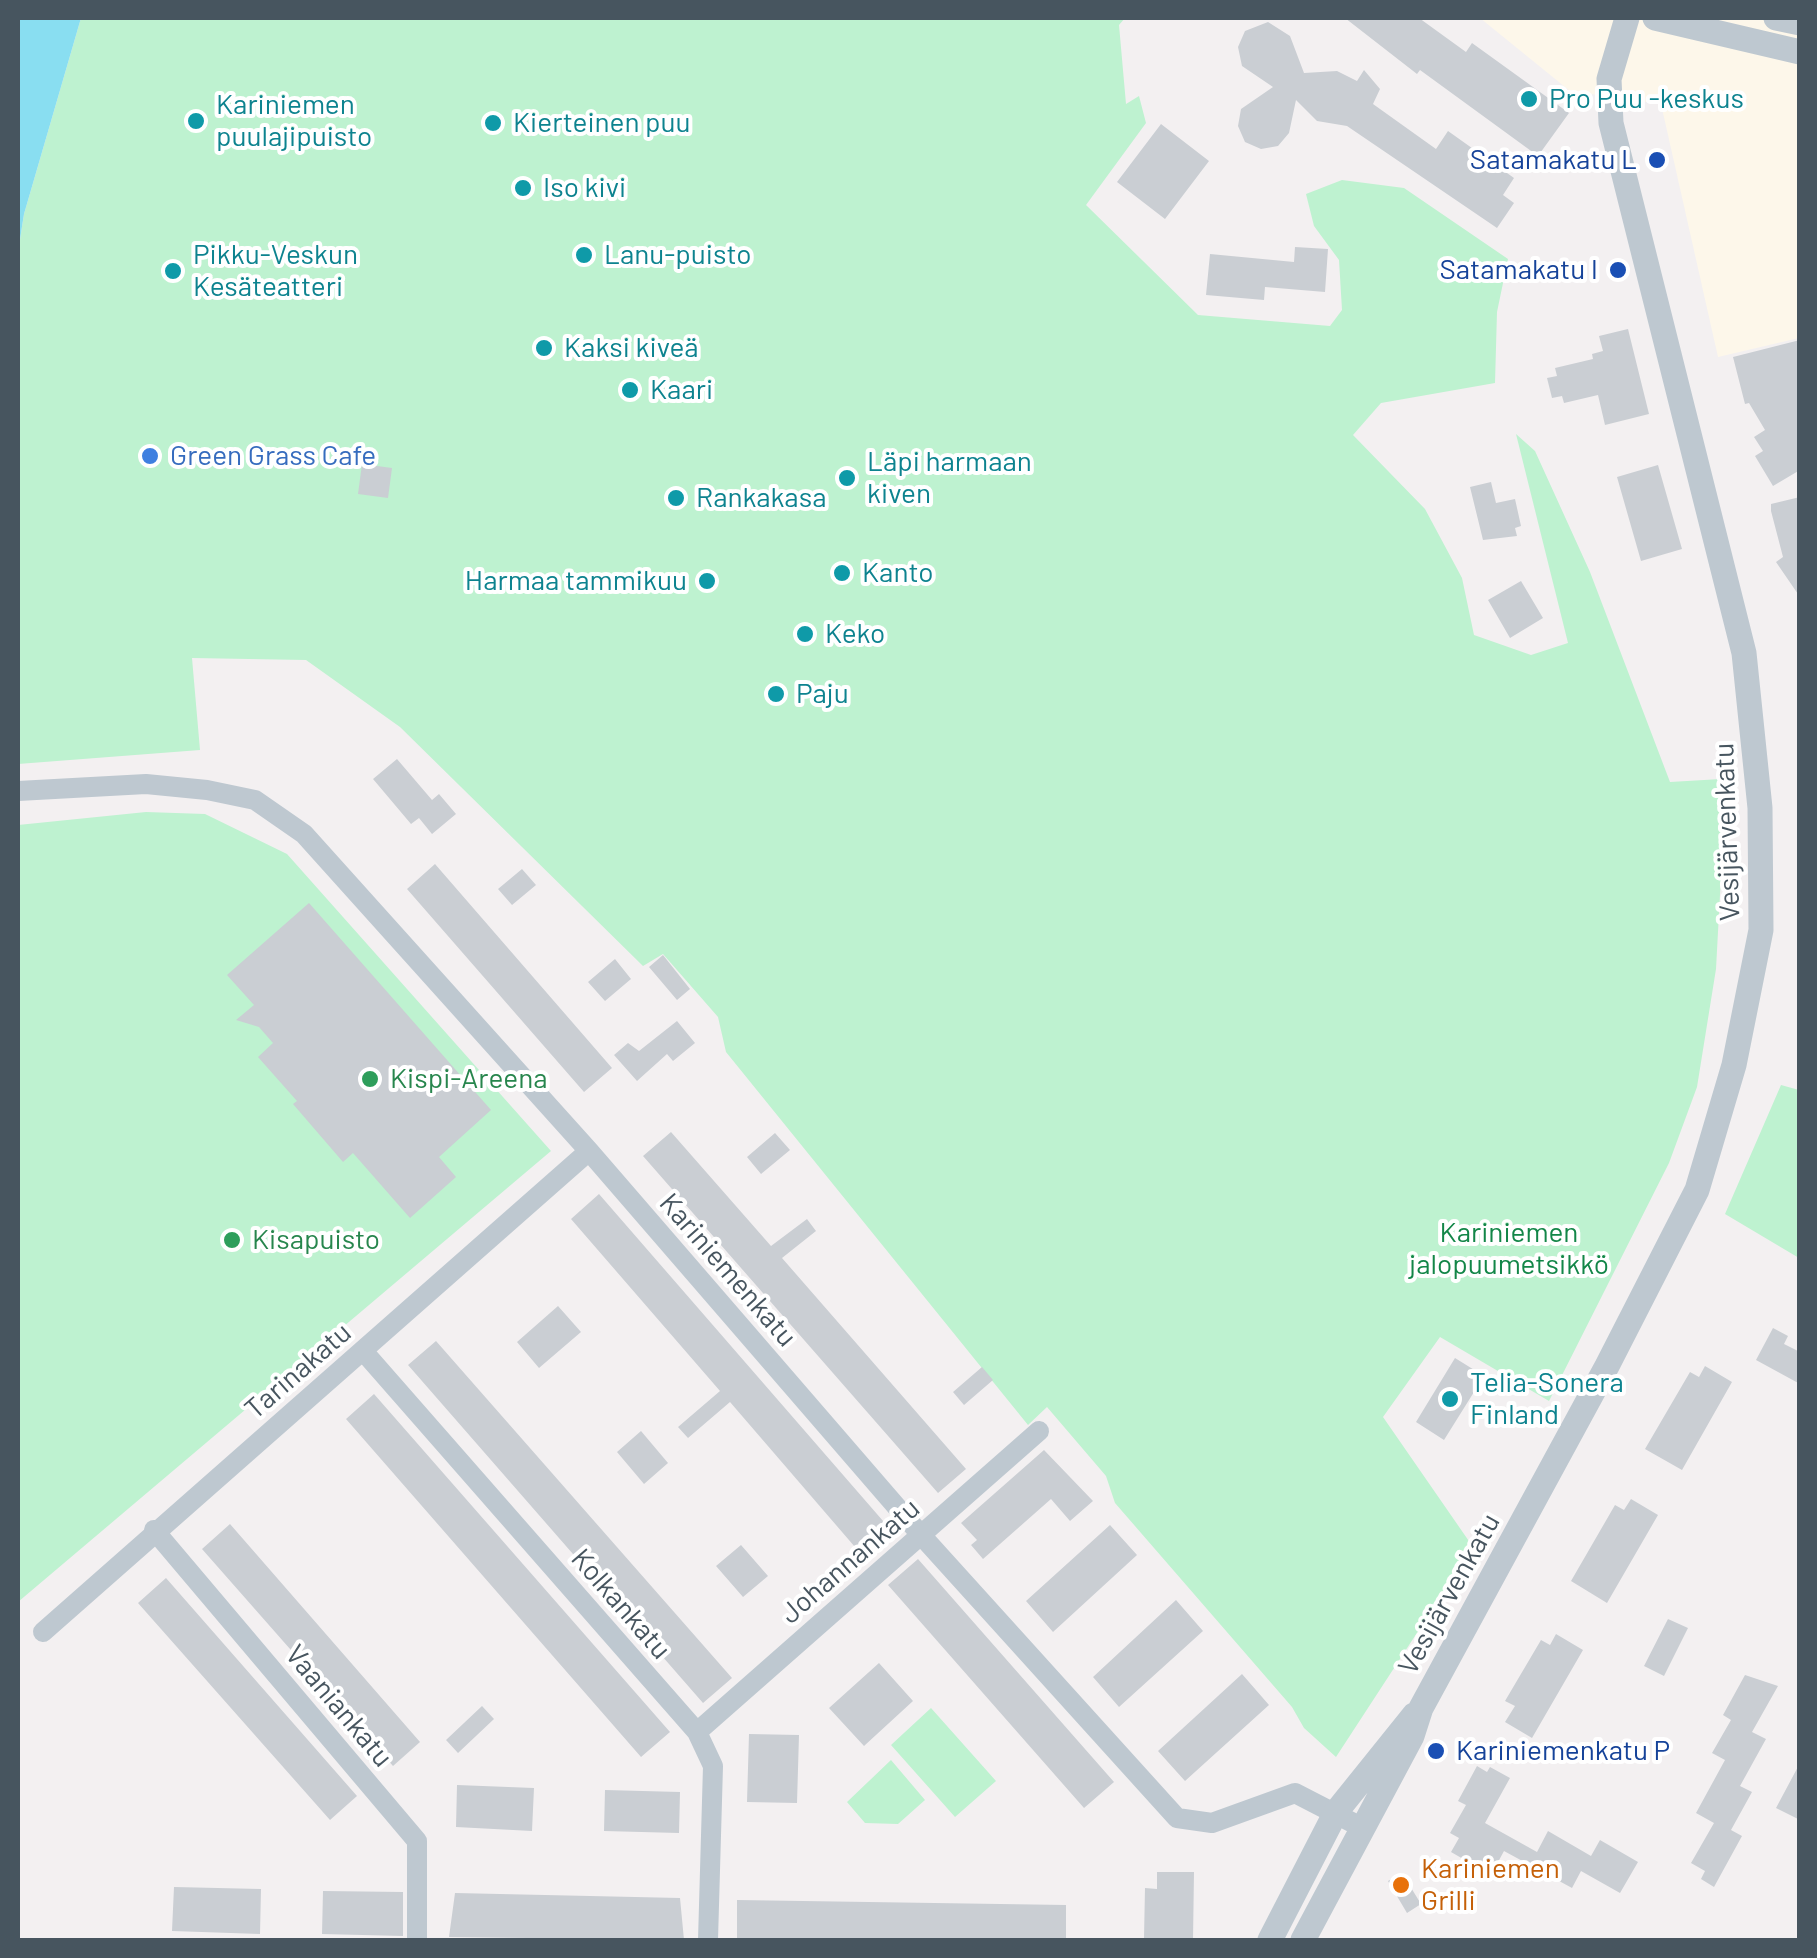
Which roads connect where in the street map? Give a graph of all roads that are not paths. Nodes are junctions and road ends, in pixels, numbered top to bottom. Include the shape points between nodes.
1 (1626, 18) edge
2 (1654, 18) edge
3 (1776, 18) edge
4 (1800, 23) edge
5 (1800, 52) edge
6 (18, 791) edge
7 (589, 1151) junction
8 (364, 1352) junction
9 (1039, 1431) dead end
10 (154, 1530) junction
11 (921, 1535) junction
12 (43, 1632) dead end
13 (1421, 1708) junction
14 (697, 1732) junction
15 (1336, 1812) junction
16 (1361, 1827) junction
17 (416, 1940) edge
18 (708, 1940) edge
19 (1270, 1940) edge
20 (1303, 1940) edge

1 - 13 street, Vesijärvenkatu via 1610,80 1610,123 1744,653 1760,808 1760,930 1734,1065 1696,1190
2 - 5 street
3 - 4 street
6 - 7 street, Kariniemenkatu via 146,784 255,800 318,849
7 - 8 street, Tarinakatu
7 - 11 street, Kariniemenkatu
8 - 10 street, Tarinakatu
8 - 14 street, Kolkankatu
9 - 11 street, Johannankatu
10 - 12 street, Tarinakatu
10 - 17 street, Vaaniankatu via 418,1841
11 - 14 street, Johannankatu
11 - 15 street, Kariniemenkatu via 1177,1818 1212,1823 1295,1793
13 - 15 street, Vesijärvenkatu
13 - 16 street, Vesijärvenkatu
14 - 18 street, Kolkankatu via 713,1766
15 - 16 street, Kariniemenkatu
15 - 19 street, Vesijärvenkatu
16 - 20 street, Vesijärvenkatu

